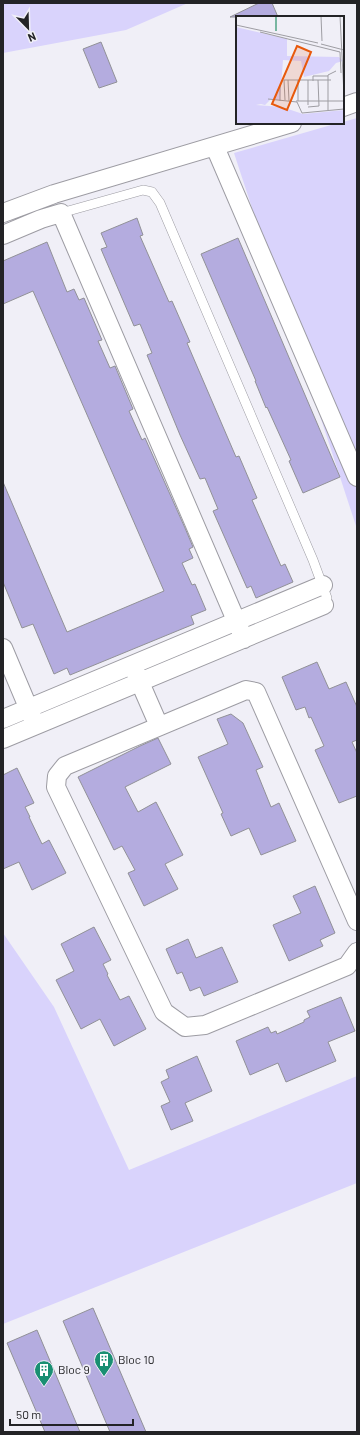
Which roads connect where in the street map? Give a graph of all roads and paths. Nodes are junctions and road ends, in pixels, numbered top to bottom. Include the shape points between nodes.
1 (357, 102) edge
2 (344, 107) edge
3 (289, 124) edge
4 (215, 147) junction
5 (3, 213) edge
6 (61, 213) junction
7 (3, 235) edge
8 (357, 476) edge
9 (323, 585) junction
10 (324, 605) joint
11 (237, 622) junction
12 (244, 639) junction
13 (3, 648) edge
14 (133, 665) junction
15 (140, 682) junction
16 (28, 708) junction
17 (3, 719) edge
18 (35, 726) junction
19 (159, 726) junction
20 (3, 739) edge
21 (357, 921) edge
22 (357, 952) edge

1 - 2 street
3 - 4 street
4 - 5 street via 54,194
4 - 8 street
6 - 7 street
6 - 9 lane via 143,190 152,192 160,203
6 - 11 street
9 - 10 lane via 327,598
9 - 11 street
10 - 12 street
11 - 12 street
11 - 14 street
12 - 15 street
13 - 16 street
14 - 15 street
14 - 16 street
15 - 18 street
15 - 19 street
16 - 17 street
16 - 18 street
18 - 20 street
19 - 21 street via 246,690 256,692
19 - 22 street via 65,766 57,776 56,787 164,1012 185,1026 206,1025 347,966

